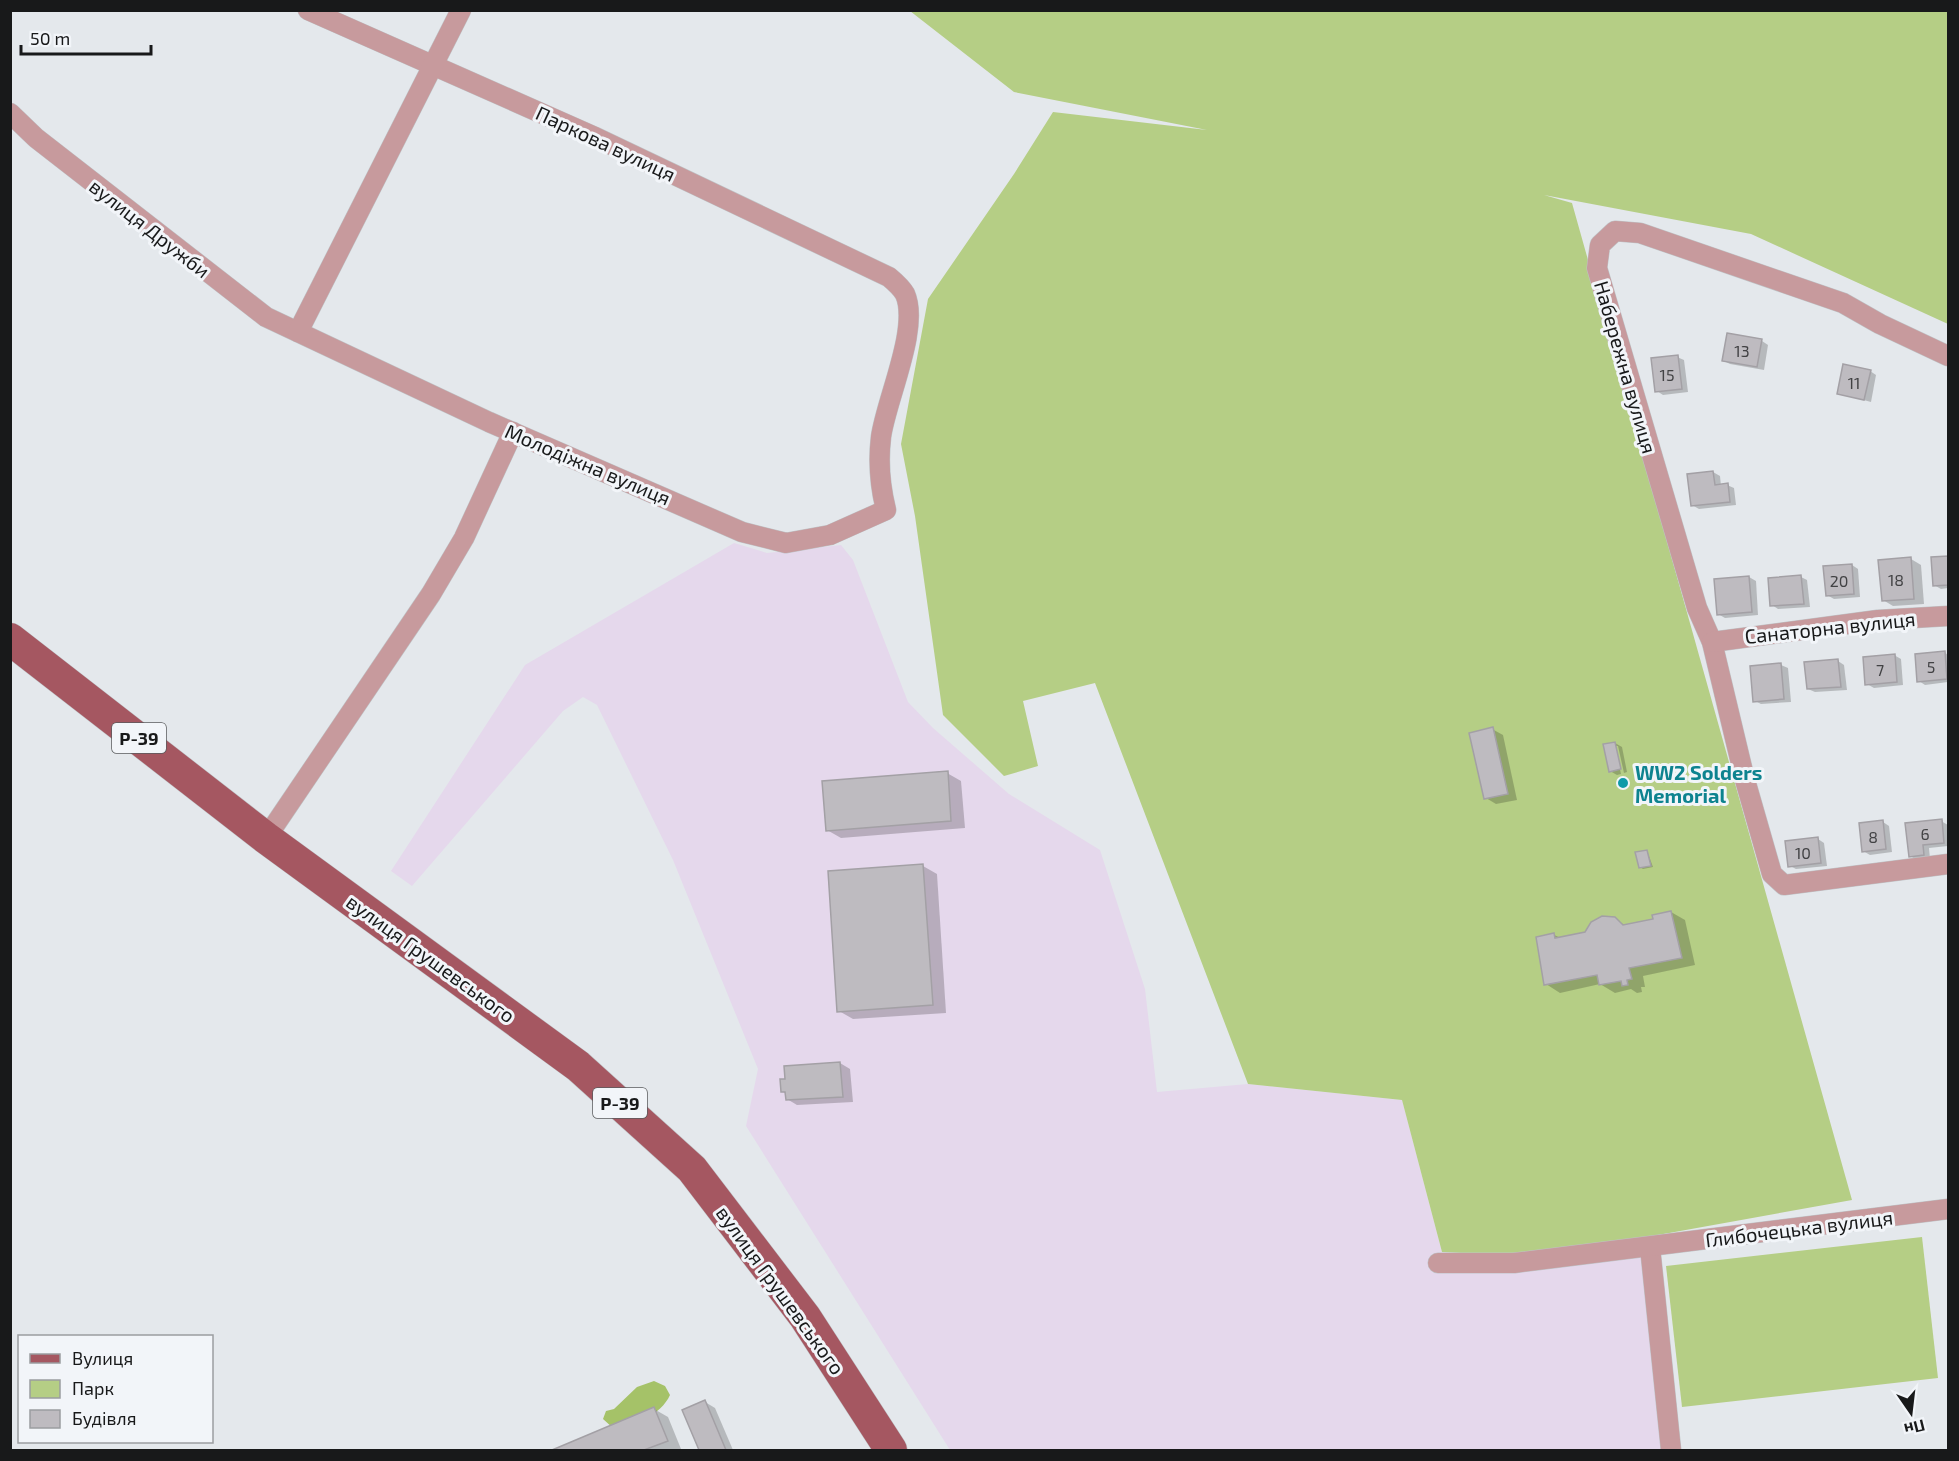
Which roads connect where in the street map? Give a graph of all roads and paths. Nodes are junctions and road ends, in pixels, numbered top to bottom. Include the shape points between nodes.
1 (308, 10) edge
2 (461, 10) edge
3 (435, 66) junction
4 (10, 113) edge
5 (298, 332) junction
6 (1948, 356) edge
7 (513, 432) junction
8 (886, 510) joint
9 (1948, 616) edge
10 (10, 639) edge
11 (1712, 642) junction
12 (266, 838) junction
13 (1948, 864) edge
14 (1948, 1209) edge
15 (1650, 1247) junction
16 (1438, 1263) dead end
17 (891, 1450) edge
18 (1671, 1450) edge

1 - 3 street, Паркова вулиця
2 - 3 street
3 - 5 street
3 - 8 street, Паркова вулиця via 617,147 898,284 904,294 908,322 881,436 880,487
4 - 5 street, вулиця Дружби via 36,138 266,317
5 - 7 street, Молодіжна вулиця
6 - 11 street, Набережна вулиця via 1843,303 1640,233 1615,231 1600,245 1597,268 1697,608
7 - 8 street, Молодіжна вулиця via 742,532 786,543 830,535
7 - 12 street via 464,538 431,594
9 - 11 street, Санаторна вулиця via 1878,620
10 - 12 main road, Р-39
11 - 13 street, Набережна вулиця via 1772,874 1784,885
12 - 17 main road, вулиця Грушевського / Р-39 via 579,1066 692,1169 805,1317
14 - 15 street, Глибочецька вулиця
15 - 16 street, Глибочецька вулиця via 1514,1263
15 - 18 street

